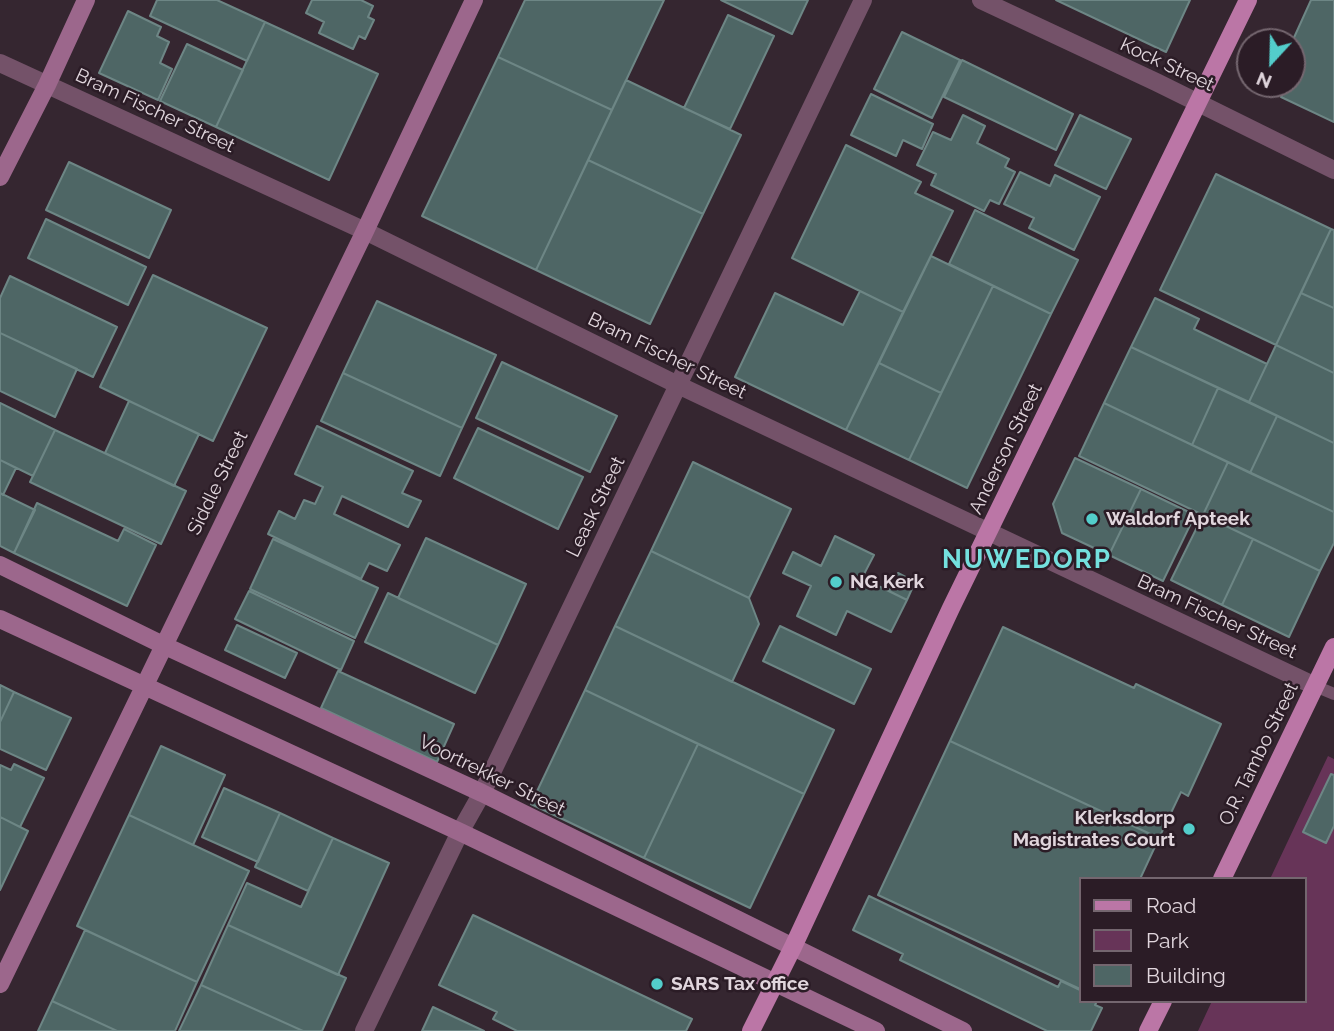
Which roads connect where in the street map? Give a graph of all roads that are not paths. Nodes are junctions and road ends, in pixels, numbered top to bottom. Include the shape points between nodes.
1 (86, 0) edge
2 (474, 0) edge
3 (863, 0) edge
4 (981, 0) edge
5 (1248, 0) edge
6 (0, 63) edge
7 (47, 85) junction
8 (1198, 103) junction
9 (1334, 170) edge
10 (0, 177) edge
11 (365, 231) junction
12 (678, 385) junction
13 (988, 532) junction
14 (0, 565) edge
15 (0, 619) edge
16 (163, 645) junction
17 (1334, 647) edge
18 (143, 685) junction
19 (1315, 686) junction
20 (1334, 694) edge
21 (482, 793) junction
22 (460, 832) junction
23 (1223, 877) edge
24 (793, 947) junction
25 (774, 982) junction
26 (0, 984) edge
27 (1162, 1003) edge
28 (364, 1031) edge
29 (751, 1031) edge
30 (876, 1031) edge
31 (963, 1031) edge
32 (1148, 1031) edge

1 - 7 street
2 - 11 street, Siddle Street
3 - 12 street, Leask Street
4 - 8 street, Kock Street
5 - 8 main road, Anderson Street
6 - 7 street, Bram Fischer Street
7 - 10 street
7 - 11 street, Bram Fischer Street
8 - 9 street, Kock Street
8 - 13 main road, Anderson Street
11 - 12 street, Bram Fischer Street
11 - 16 street, Siddle Street
12 - 13 street, Bram Fischer Street
12 - 21 street, Leask Street
13 - 19 street, Bram Fischer Street
13 - 24 main road, Anderson Street
14 - 16 street, Voortrekker Street
15 - 18 street
16 - 18 street, Siddle Street
16 - 21 street, Voortrekker Street
17 - 19 main road, O.R. Tambo Street
18 - 22 street
18 - 26 street, Siddle Street
19 - 20 lane
19 - 23 main road, O.R. Tambo Street
21 - 22 street, Leask Street
21 - 24 street, Voortrekker Street
22 - 25 street
22 - 28 street, Leask Street
24 - 25 main road, Anderson Street
24 - 31 street, Voortrekker Street
25 - 29 main road, Anderson Street
25 - 30 street
27 - 32 main road

